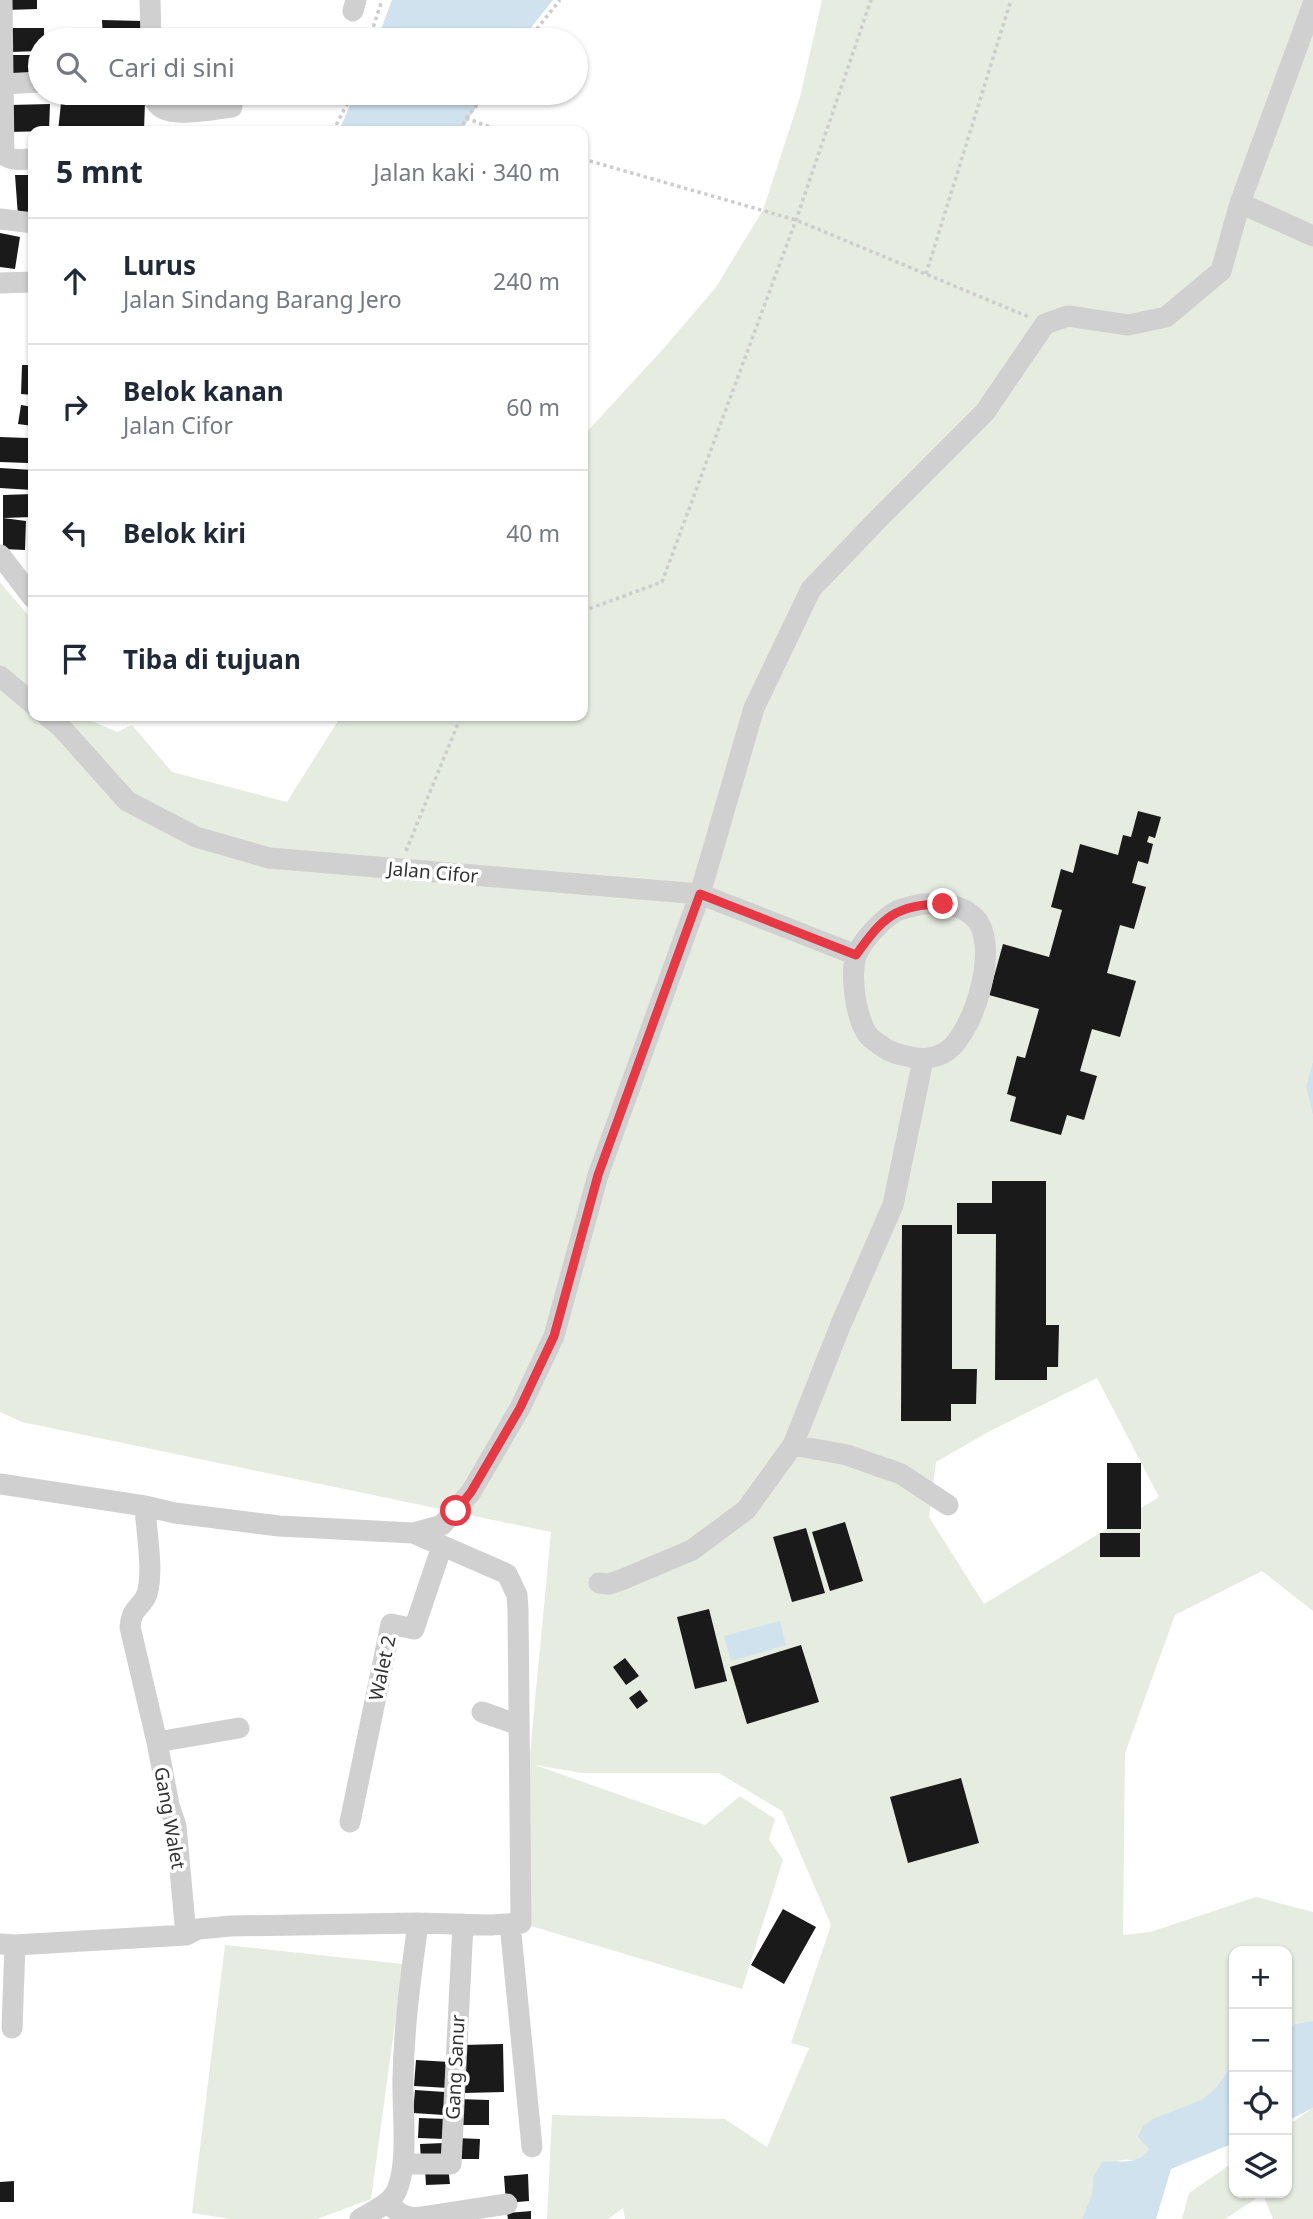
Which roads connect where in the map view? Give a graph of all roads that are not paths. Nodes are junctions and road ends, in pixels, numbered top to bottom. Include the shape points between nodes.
1 (2, 0) edge
2 (150, 0) edge
3 (1313, 4) edge
4 (151, 28) edge
5 (28, 85) edge
6 (2, 92) edge
7 (158, 105) edge
8 (232, 107) dead end
9 (28, 159) edge
10 (1240, 203) junction
11 (0, 219) edge
12 (28, 222) edge
13 (1313, 236) edge
14 (28, 282) edge
15 (0, 283) edge
16 (0, 555) edge
17 (28, 591) edge
18 (0, 676) edge
19 (28, 700) edge
20 (53, 721) edge
21 (700, 894) junction
22 (856, 955) junction
23 (923, 1060) junction
24 (793, 1444) junction
25 (0, 1485) edge
26 (948, 1505) dead end
27 (145, 1506) junction
28 (428, 1536) junction
29 (598, 1583) dead end
30 (482, 1712) dead end
31 (519, 1725) junction
32 (239, 1728) dead end
33 (157, 1742) junction
34 (351, 1822) dead end
35 (418, 1923) junction
36 (463, 1924) junction
37 (510, 1924) junction
38 (186, 1936) junction
39 (7, 1945) edge
40 (12, 2028) dead end
41 (532, 2147) dead end
42 (404, 2164) junction
43 (388, 2202) junction
44 (507, 2204) dead end
45 (360, 2219) edge

1 - 6 street
2 - 4 street
3 - 10 street
5 - 6 street
6 - 9 street via 4,155
7 - 8 street via 175,113
10 - 13 street
10 - 21 street via 1221,271 1166,317 1128,325 1068,316 1045,324 985,412 811,589 754,708
11 - 12 street
14 - 15 street
16 - 17 street
18 - 19 street
20 - 21 street, Jalan Cifor via 127,801 196,837 269,858
21 - 22 street, Jalan Cifor
21 - 28 street via 598,1175 554,1336 520,1408 471,1492
22 - 23 street via 858,1012 868,1035 892,1053
22 - 23 street via 895,912 943,904 961,907 975,917 986,942 982,982 966,1030 947,1052
23 - 24 street via 892,1205
24 - 26 street via 847,1455 901,1475
24 - 29 street via 746,1510 692,1550 610,1584
25 - 27 street
27 - 28 street via 279,1526
27 - 33 street, Gang Walet via 147,1592 134,1610 130,1627
28 - 31 street via 506,1574 513,1583
28 - 34 street, Walet 2 via 414,1629 391,1624
30 - 31 street
31 - 37 street via 522,1923
32 - 33 street
33 - 38 street, Gang Walet via 176,1826
35 - 36 street
35 - 38 street via 231,1926 198,1929
35 - 42 street via 405,2015
36 - 37 street
36 - 42 street, Gang Sanur via 451,2164
37 - 41 street
38 - 39 street
39 - 40 street
42 - 43 street via 397,2190
43 - 44 street via 397,2213 416,2218
43 - 45 street

